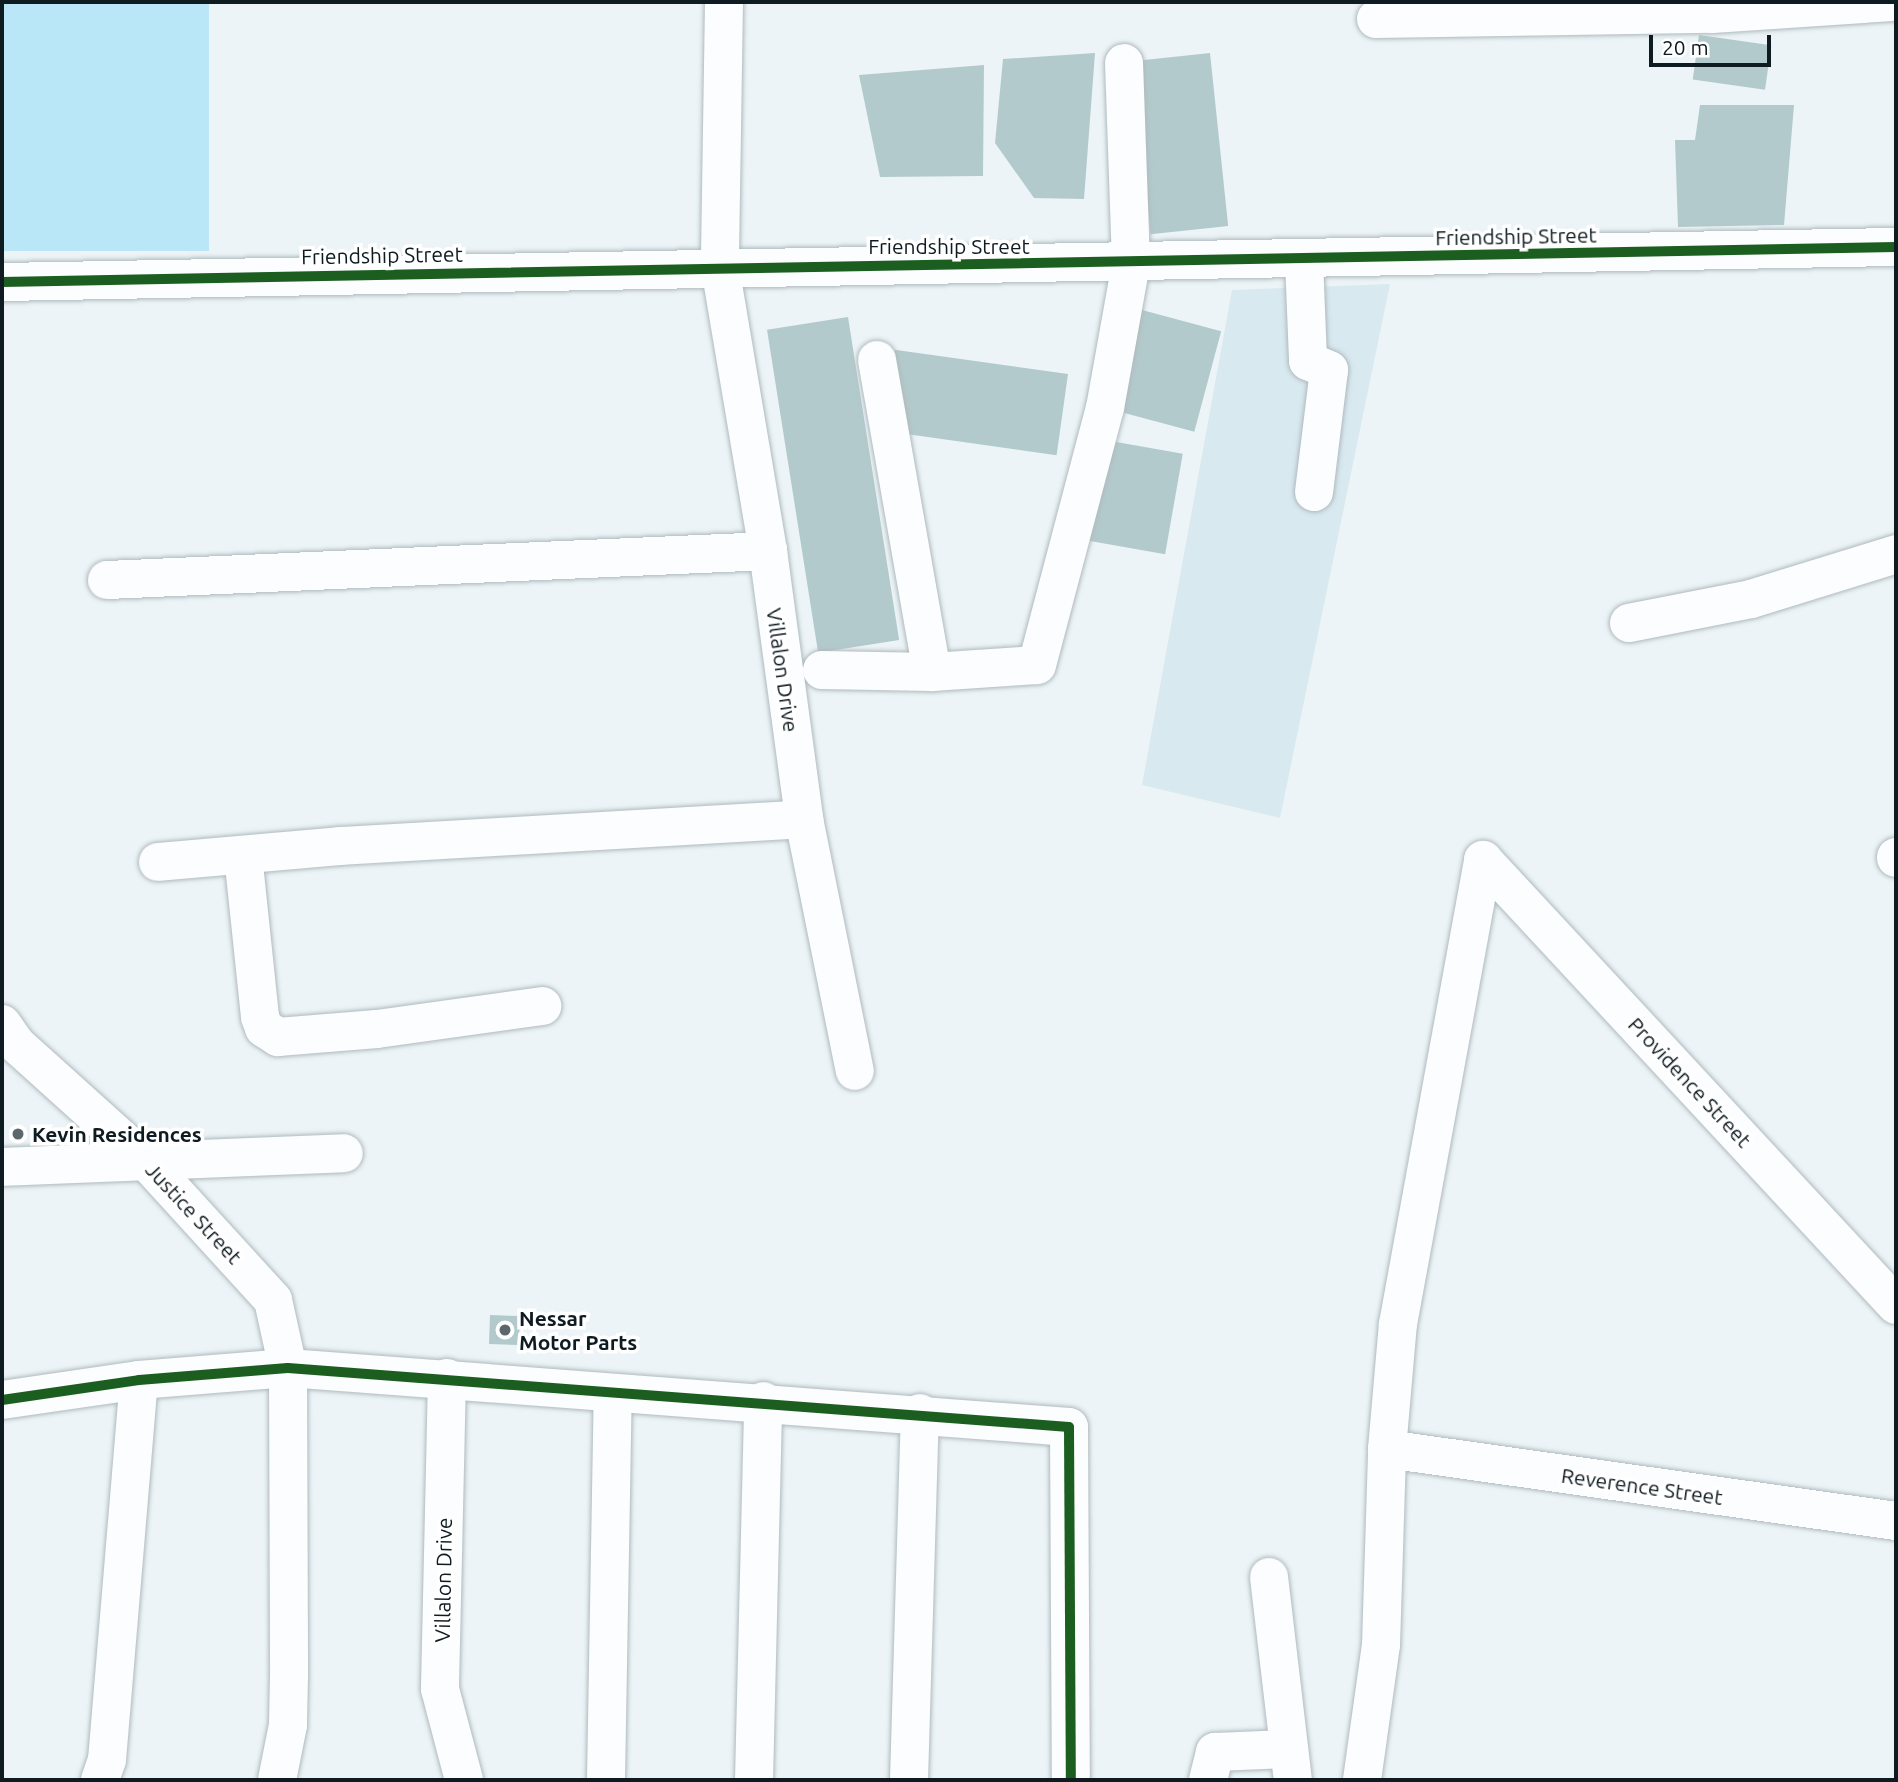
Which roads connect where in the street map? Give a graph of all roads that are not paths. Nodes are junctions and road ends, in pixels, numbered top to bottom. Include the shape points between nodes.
1 (724, 2) edge
2 (1895, 2) edge
3 (1711, 8) edge
4 (1376, 19) dead end
5 (1124, 63) dead end
6 (1896, 247) edge
7 (1304, 260) junction
8 (1131, 263) junction
9 (720, 267) junction
10 (2, 282) edge
11 (877, 360) dead end
12 (1314, 492) dead end
13 (768, 551) junction
14 (1896, 554) edge
15 (107, 580) dead end
16 (1629, 624) dead end
17 (822, 670) dead end
18 (932, 672) junction
19 (804, 819) junction
20 (243, 855) junction
21 (158, 862) dead end
22 (542, 1006) dead end
23 (2, 1024) edge
24 (855, 1071) dead end
25 (344, 1153) dead end
26 (147, 1162) junction
27 (2, 1167) edge
28 (1896, 1305) edge
29 (288, 1368) junction
30 (447, 1378) junction
31 (139, 1380) junction
32 (613, 1393) junction
33 (2, 1400) edge
34 (763, 1401) junction
35 (920, 1413) junction
36 (1387, 1449) junction
37 (1896, 1521) edge
38 (1269, 1577) dead end
39 (1290, 1765) edge
40 (100, 1780) edge
41 (277, 1780) edge
42 (464, 1780) edge
43 (606, 1780) edge
44 (754, 1780) edge
45 (909, 1780) edge
46 (1071, 1780) edge
47 (1209, 1780) edge
48 (1362, 1780) edge

1 - 9 street, Villalon Drive
2 - 3 street
3 - 4 street
5 - 8 street
6 - 7 street, Friendship Street
7 - 8 street, Friendship Street
7 - 12 street via 1308,361 1329,370
8 - 9 street, Friendship Street
8 - 18 street via 1105,408 1037,665
9 - 10 street, Friendship Street
9 - 13 street, Villalon Drive
11 - 18 street
13 - 15 street
13 - 19 street, Villalon Drive
14 - 16 street via 1751,599
17 - 18 street
19 - 20 street
19 - 24 street, Villalon Drive
20 - 21 street
20 - 22 street via 260,1017 264,1028 278,1037 377,1029
23 - 26 street, Justice Street via 16,1044
25 - 26 street
26 - 27 street
26 - 29 street, Justice Street via 273,1300
28 - 36 street, Providence Street via 1483,860 1398,1324
29 - 30 street
29 - 31 street
29 - 41 street, Justice Street via 288,1725
30 - 32 street
30 - 42 street, Villalon Drive via 440,1689
31 - 33 street
31 - 40 street via 107,1760
32 - 34 street
32 - 43 street
34 - 35 street
34 - 44 street
35 - 45 street
35 - 46 street via 1069,1427
36 - 37 street, Reverence Street
36 - 48 street via 1381,1644
38 - 39 street
39 - 47 street via 1225,1748 1211,1761

